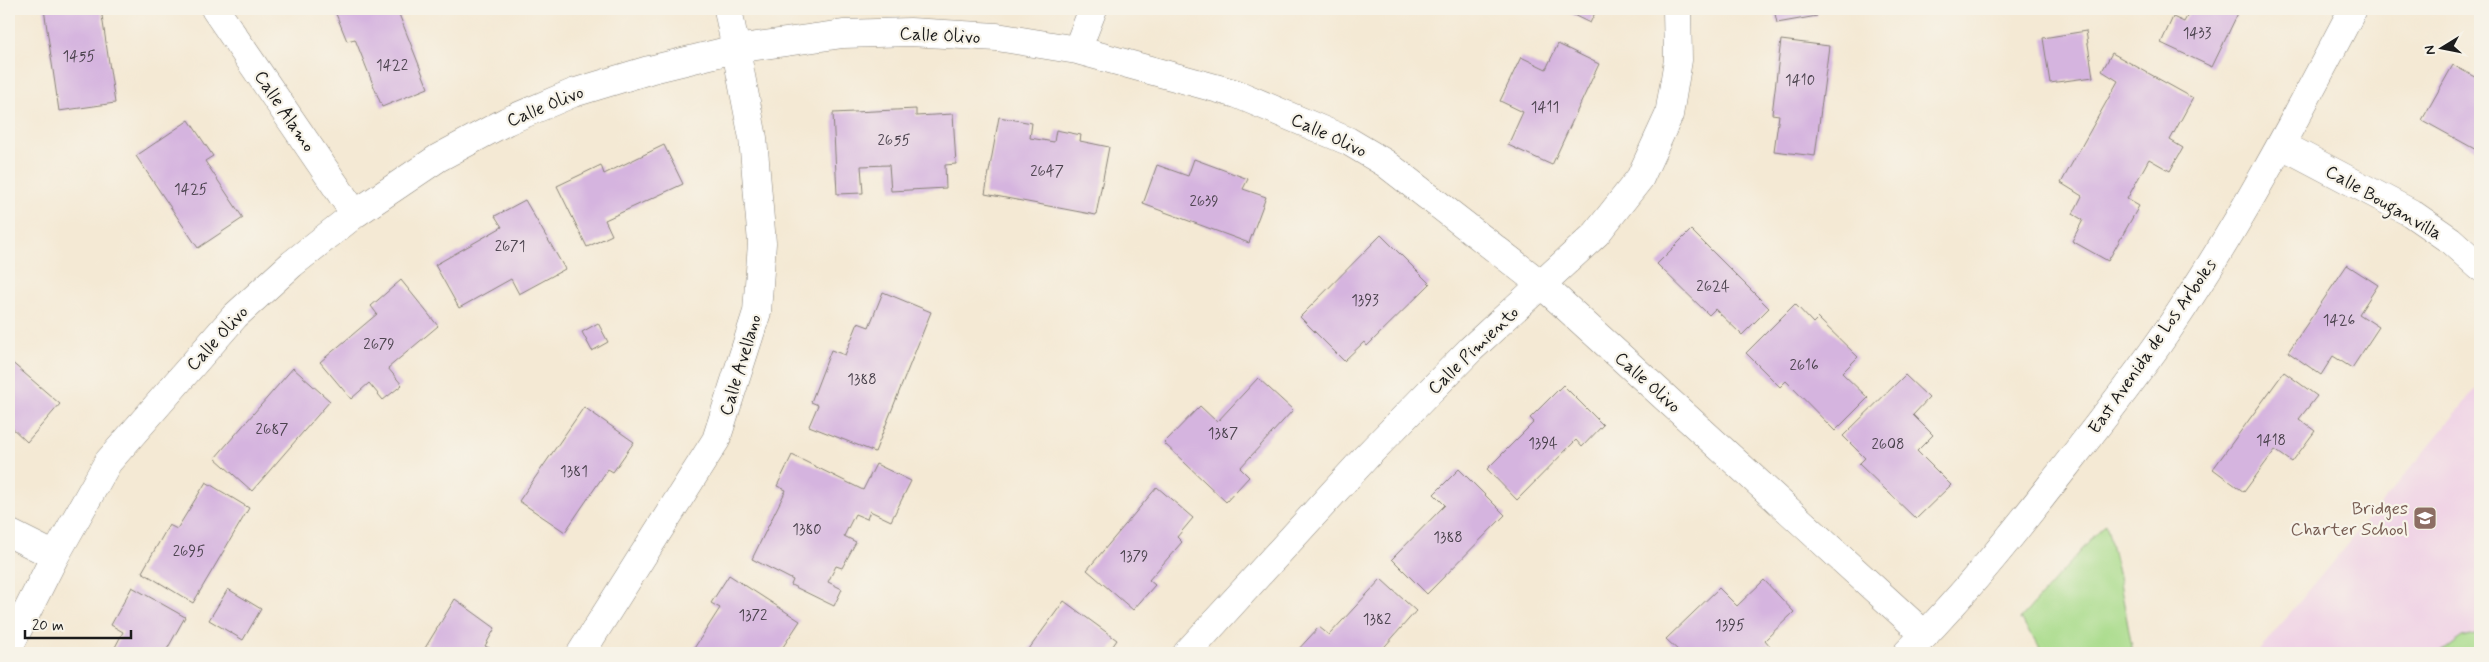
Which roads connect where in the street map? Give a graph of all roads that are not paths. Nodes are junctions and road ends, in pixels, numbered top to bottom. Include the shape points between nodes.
1 (215, 9) edge
2 (728, 9) edge
3 (1093, 9) edge
4 (1677, 9) edge
5 (2354, 9) edge
6 (735, 49) junction
7 (1077, 50) junction
8 (2282, 145) junction
9 (356, 214) junction
10 (2480, 267) edge
11 (1542, 285) junction
12 (9, 532) edge
13 (55, 556) junction
14 (1916, 644) edge
15 (9, 647) edge
16 (581, 653) edge
17 (1187, 653) edge

1 - 9 street, Calle Alamo
2 - 6 street, Calle Avellano
3 - 7 street
4 - 11 street, Calle Pimiento via 1678,60 1669,115 1640,178 1596,234
5 - 8 street, East Avenida de Los Arboles
6 - 7 street, Calle Olivo via 843,34 910,32 997,38
6 - 9 street, Calle Olivo via 648,70 507,120 438,158
6 - 16 street, Calle Avellano via 753,138 762,243 758,312 716,440
7 - 11 street, Calle Olivo via 1238,94 1348,141 1385,163
8 - 10 street, Calle Bouganvilla via 2411,213 2450,240
8 - 14 street, East Avenida de Los Arboles via 2209,267 2123,392 2009,540
9 - 13 street, Calle Olivo via 292,264 223,330 108,462
11 - 14 street, Calle Olivo
11 - 17 street, Calle Pimiento via 1470,349 1373,449
12 - 13 street
13 - 15 street, Calle Olivo

